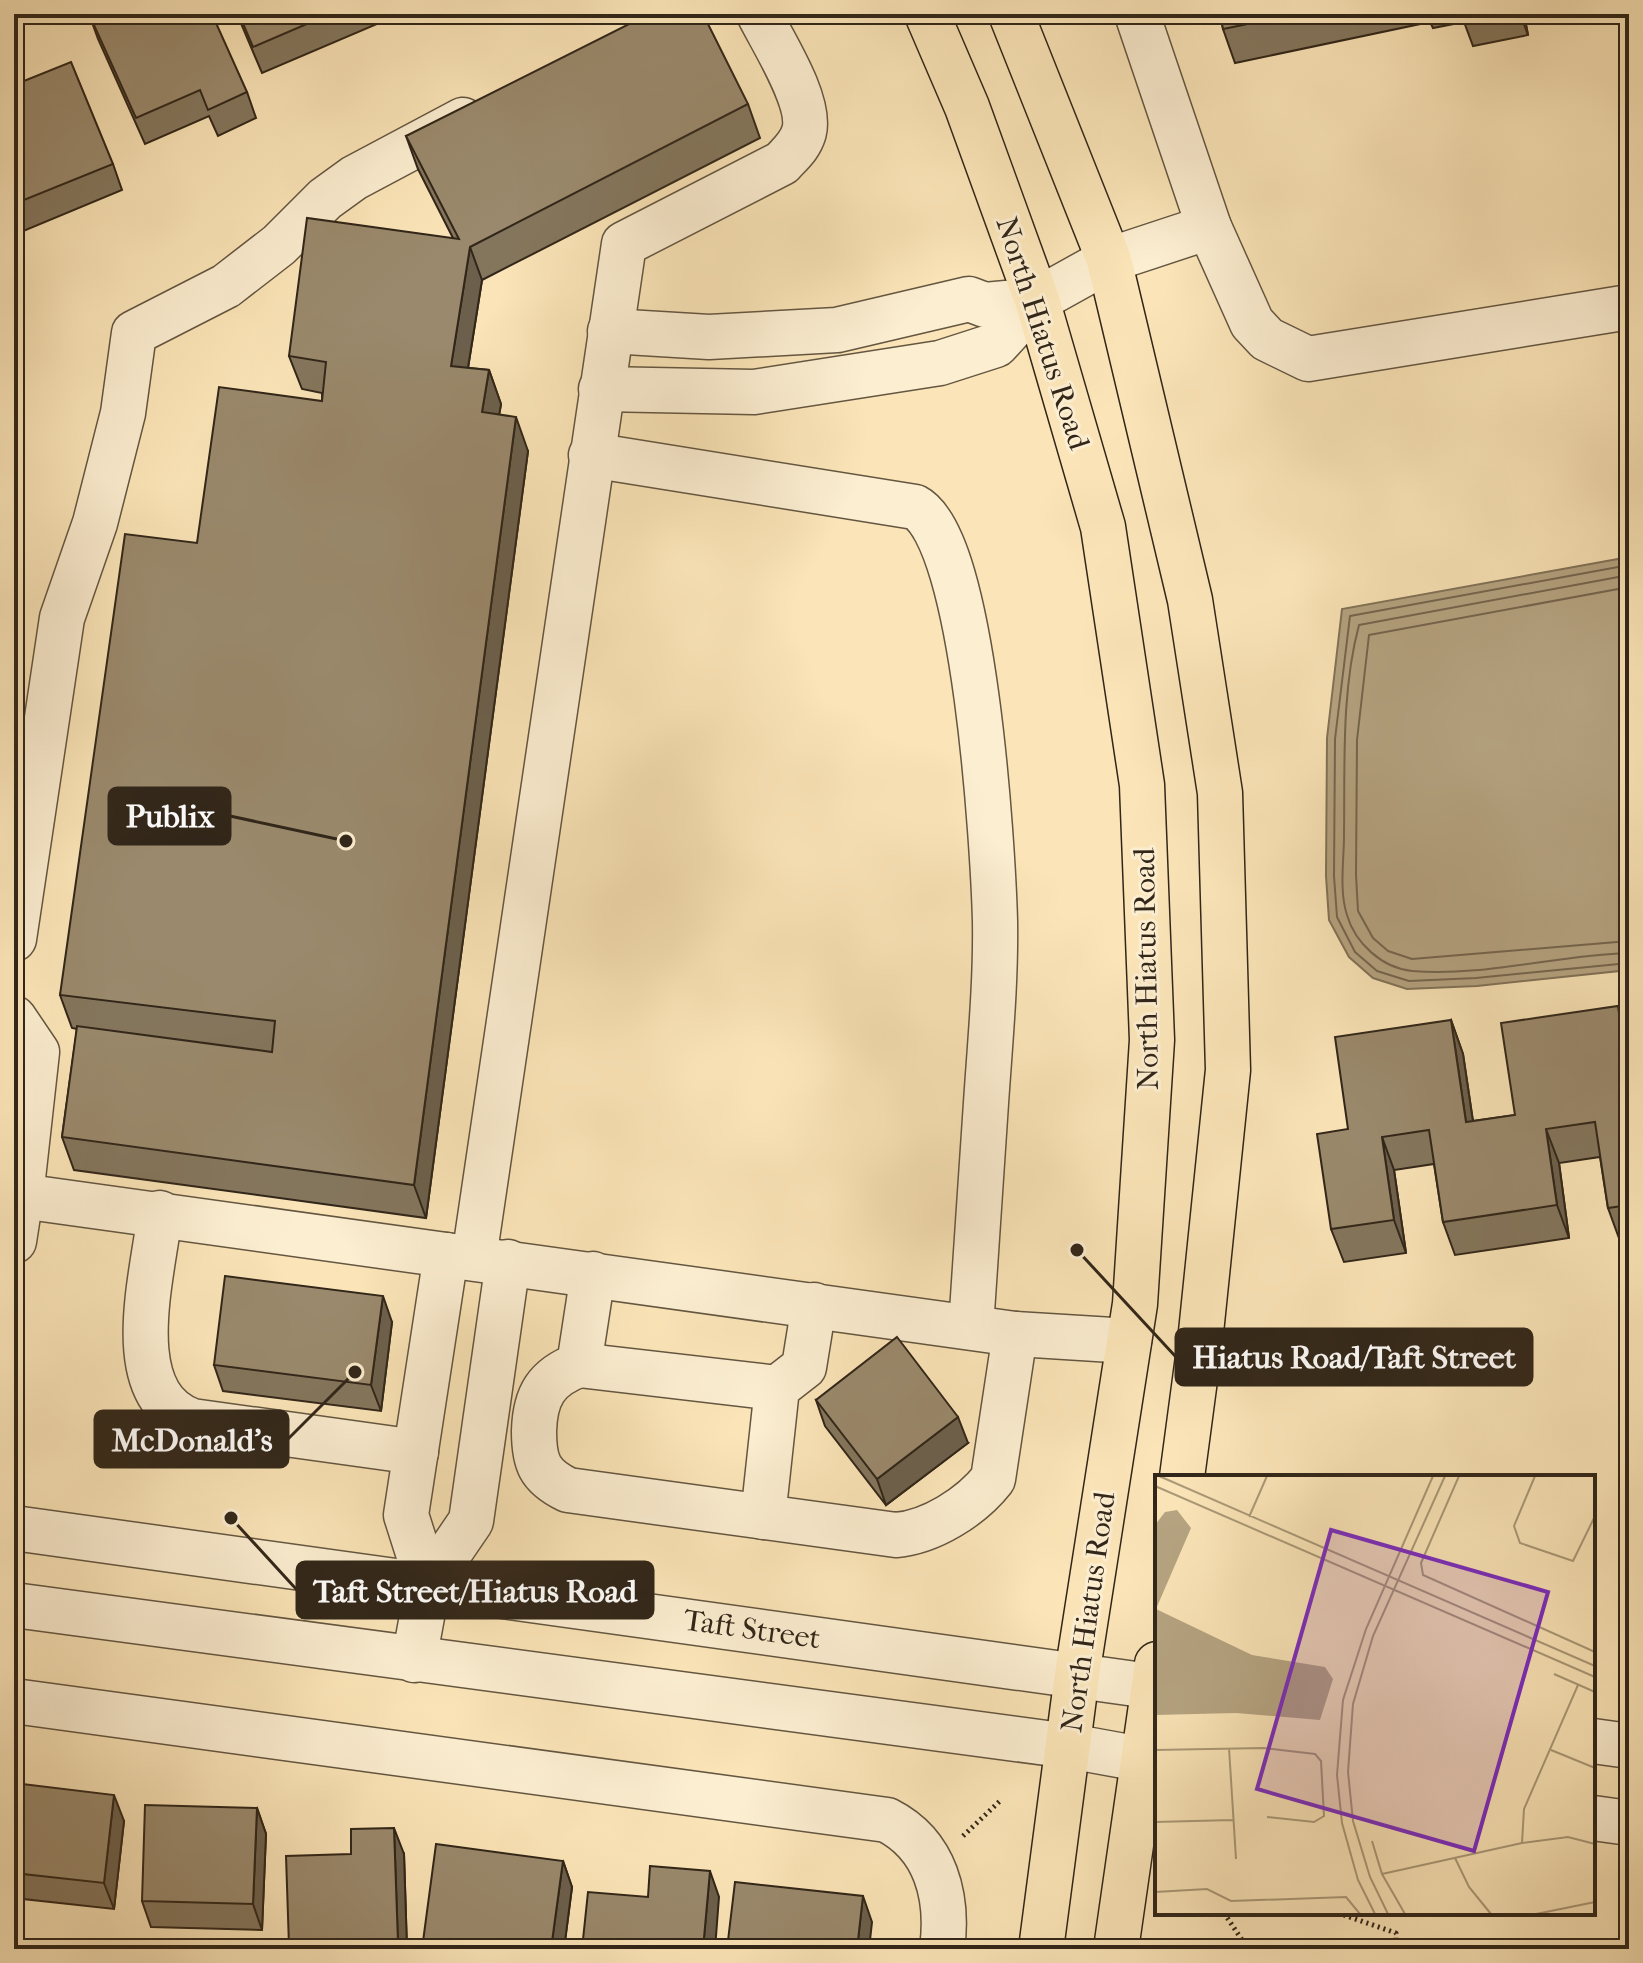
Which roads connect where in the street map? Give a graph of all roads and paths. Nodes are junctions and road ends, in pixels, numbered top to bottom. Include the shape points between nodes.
1 (759, 14) edge
2 (927, 14) edge
3 (1011, 14) edge
4 (1137, 14) edge
5 (493, 105) edge
6 (1209, 227) junction
7 (1109, 260) junction
8 (1037, 300) junction
9 (1629, 307) edge
10 (610, 331) junction
11 (601, 389) junction
12 (591, 455) junction
13 (14, 939) edge
14 (14, 1018) edge
15 (21, 1196) junction
16 (160, 1213) junction
17 (14, 1241) edge
18 (476, 1258) junction
19 (593, 1274) junction
20 (814, 1305) junction
21 (971, 1327) junction
22 (1015, 1334) junction
23 (1129, 1341) junction
24 (579, 1365) junction
25 (777, 1388) junction
26 (416, 1452) junction
27 (1182, 1475) edge
28 (763, 1517) junction
29 (14, 1528) edge
30 (428, 1584) junction
31 (14, 1605) edge
32 (414, 1660) junction
33 (1077, 1675) junction
34 (1155, 1679) edge
35 (1155, 1691) edge
36 (14, 1701) edge
37 (1595, 1741) edge
38 (1069, 1746) junction
39 (1629, 1746) edge
40 (1149, 1761) edge
41 (1002, 1799) dead end
42 (1595, 1818) edge
43 (1629, 1823) edge
44 (940, 1849) junction
45 (1225, 1915) edge
46 (1344, 1915) edge
47 (942, 1949) edge
48 (1041, 1949) edge
49 (1116, 1949) edge
50 (1248, 1949) edge
51 (1396, 1949) edge

1 - 10 street via 803,107 805,128 798,147 782,163 624,244
2 - 8 main road, North Hiatus Road
3 - 7 main road
4 - 6 street
5 - 13 street via 354,178 226,286 134,333 123,413 95,523 62,618
6 - 7 street
6 - 9 street via 1252,323 1267,339 1308,359
7 - 8 street
7 - 27 main road via 1190,600 1220,793 1228,1070
8 - 10 street via 985,305 969,299 837,330 709,337
8 - 11 street via 996,345 940,363 754,392
8 - 23 main road, North Hiatus Road via 1103,527 1142,785 1152,1040
10 - 11 street
11 - 12 street
12 - 18 street
12 - 21 street via 915,507 935,524 961,604 980,716 995,921
14 - 15 street via 37,1052
15 - 16 street
15 - 17 street
16 - 18 street
16 - 26 street via 146,1340 149,1378 165,1407 192,1421
18 - 19 street
18 - 26 street
18 - 30 street via 471,1521
19 - 20 street
19 - 24 street
20 - 21 street
20 - 25 street via 804,1367
21 - 22 street
22 - 23 street
22 - 28 street via 993,1479 980,1496 918,1533 896,1535
23 - 33 main road, North Hiatus Road
24 - 25 street
24 - 28 street via 549,1381 534,1409 535,1462 546,1476 568,1490
25 - 28 street
26 - 30 street via 406,1515
29 - 30 street, Taft Street
30 - 32 street
30 - 33 street, Taft Street
31 - 32 street
32 - 38 street
33 - 34 street, Taft Street
33 - 38 main road, North Hiatus Road
35 - 40 main road
36 - 44 street via 887,1820
37 - 39 street
38 - 40 street
38 - 48 main road, North Hiatus Road
40 - 49 main road
41 - 44 path via 975,1828
42 - 43 street
44 - 47 street via 946,1915
45 - 50 path
46 - 51 path via 1396,1933

